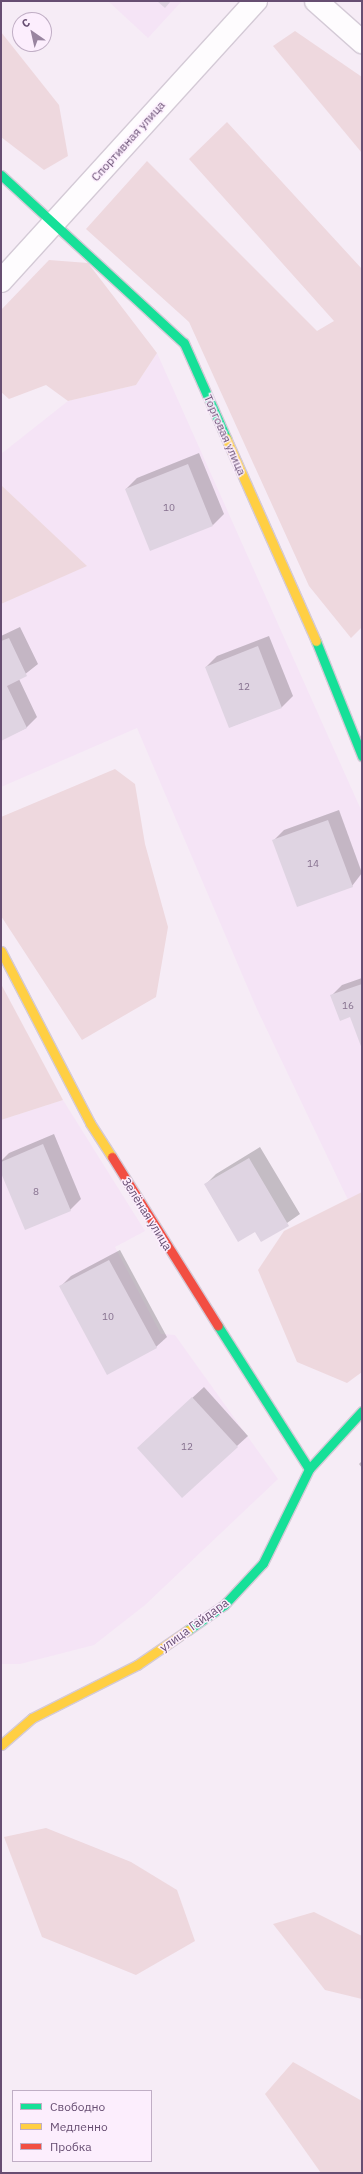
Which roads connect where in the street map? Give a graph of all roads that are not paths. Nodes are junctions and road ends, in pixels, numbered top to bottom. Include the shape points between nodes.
1 (256, 1) edge
2 (316, 1) edge
3 (362, 42) edge
4 (1, 175) edge
5 (55, 222) junction
6 (1, 281) edge
7 (362, 756) edge
8 (1, 951) edge
9 (362, 1411) edge
10 (309, 1469) junction
11 (1, 1745) edge

1 - 5 street, Спортивная улица
2 - 3 street
4 - 5 street, Торговая улица
5 - 6 street, Спортивная улица
5 - 7 street, Торговая улица via 184,343 336,686
8 - 10 street, Зелёная улица via 90,1123
9 - 10 street, улица Гайдара
10 - 11 street, улица Гайдара via 263,1563 224,1605 137,1665 32,1718

